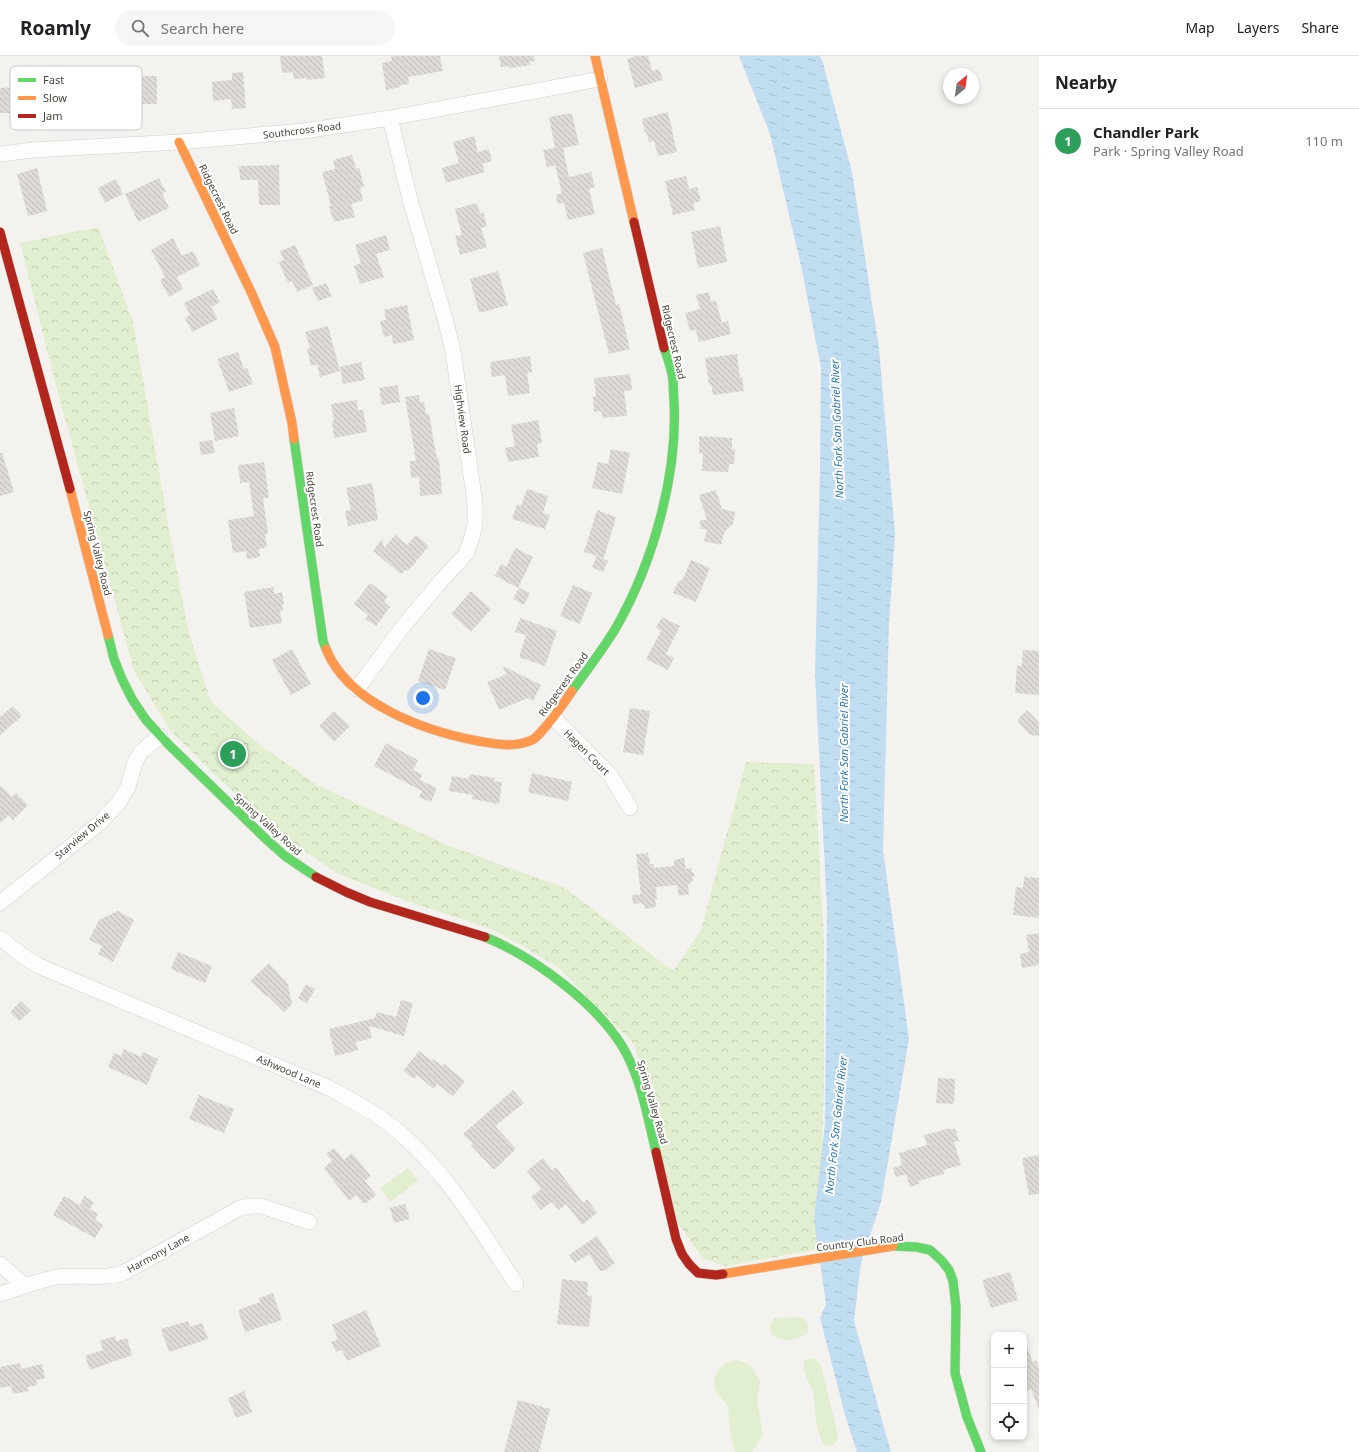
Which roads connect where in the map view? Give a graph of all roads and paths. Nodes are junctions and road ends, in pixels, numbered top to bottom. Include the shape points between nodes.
1 (595, 56) edge
2 (600, 78) junction
3 (390, 118) junction
4 (179, 142) junction
5 (0, 154) edge
6 (0, 232) edge
7 (356, 689) junction
8 (554, 718) junction
9 (160, 736) junction
10 (630, 808) dead end
11 (0, 902) edge
12 (0, 938) edge
13 (309, 1222) dead end
14 (0, 1264) edge
15 (698, 1273) joint
16 (516, 1284) dead end
17 (25, 1286) junction
18 (0, 1294) edge
19 (981, 1452) edge

1 - 2 street, Ridgecrest Road
2 - 3 street, Southcross Road
2 - 8 street, Ridgecrest Road via 672,375 672,464 664,503 644,570 616,627
3 - 4 street, Southcross Road via 304,131
3 - 7 street, Highview Road via 453,351 475,504 475,524 466,554 411,617
4 - 5 street, Southcross Road
4 - 7 street, Ridgecrest Road via 240,268 275,348 292,424 323,642 339,671
6 - 9 street, Spring Valley Road via 114,659 140,712
7 - 8 street, Ridgecrest Road via 390,712 416,724 457,738 496,744 514,745 533,740
8 - 10 street, Hagen Court via 611,776
9 - 11 street, Starview Drive via 141,752 135,762 128,787 106,817
9 - 15 street, Spring Valley Road via 271,844 311,874 348,893 486,937 522,954 572,992 602,1020 628,1054 635,1072 678,1244 685,1260
12 - 16 street, Ashwood Lane via 39,966 327,1087 382,1120 421,1154 442,1177
13 - 17 street, Harmony Lane via 261,1206 240,1208 123,1273 104,1277 58,1277
14 - 17 street
15 - 19 street, Country Club Road via 716,1275 896,1246 930,1250 949,1270 953,1281 956,1307 955,1374 967,1417
17 - 18 street, Harmony Lane

